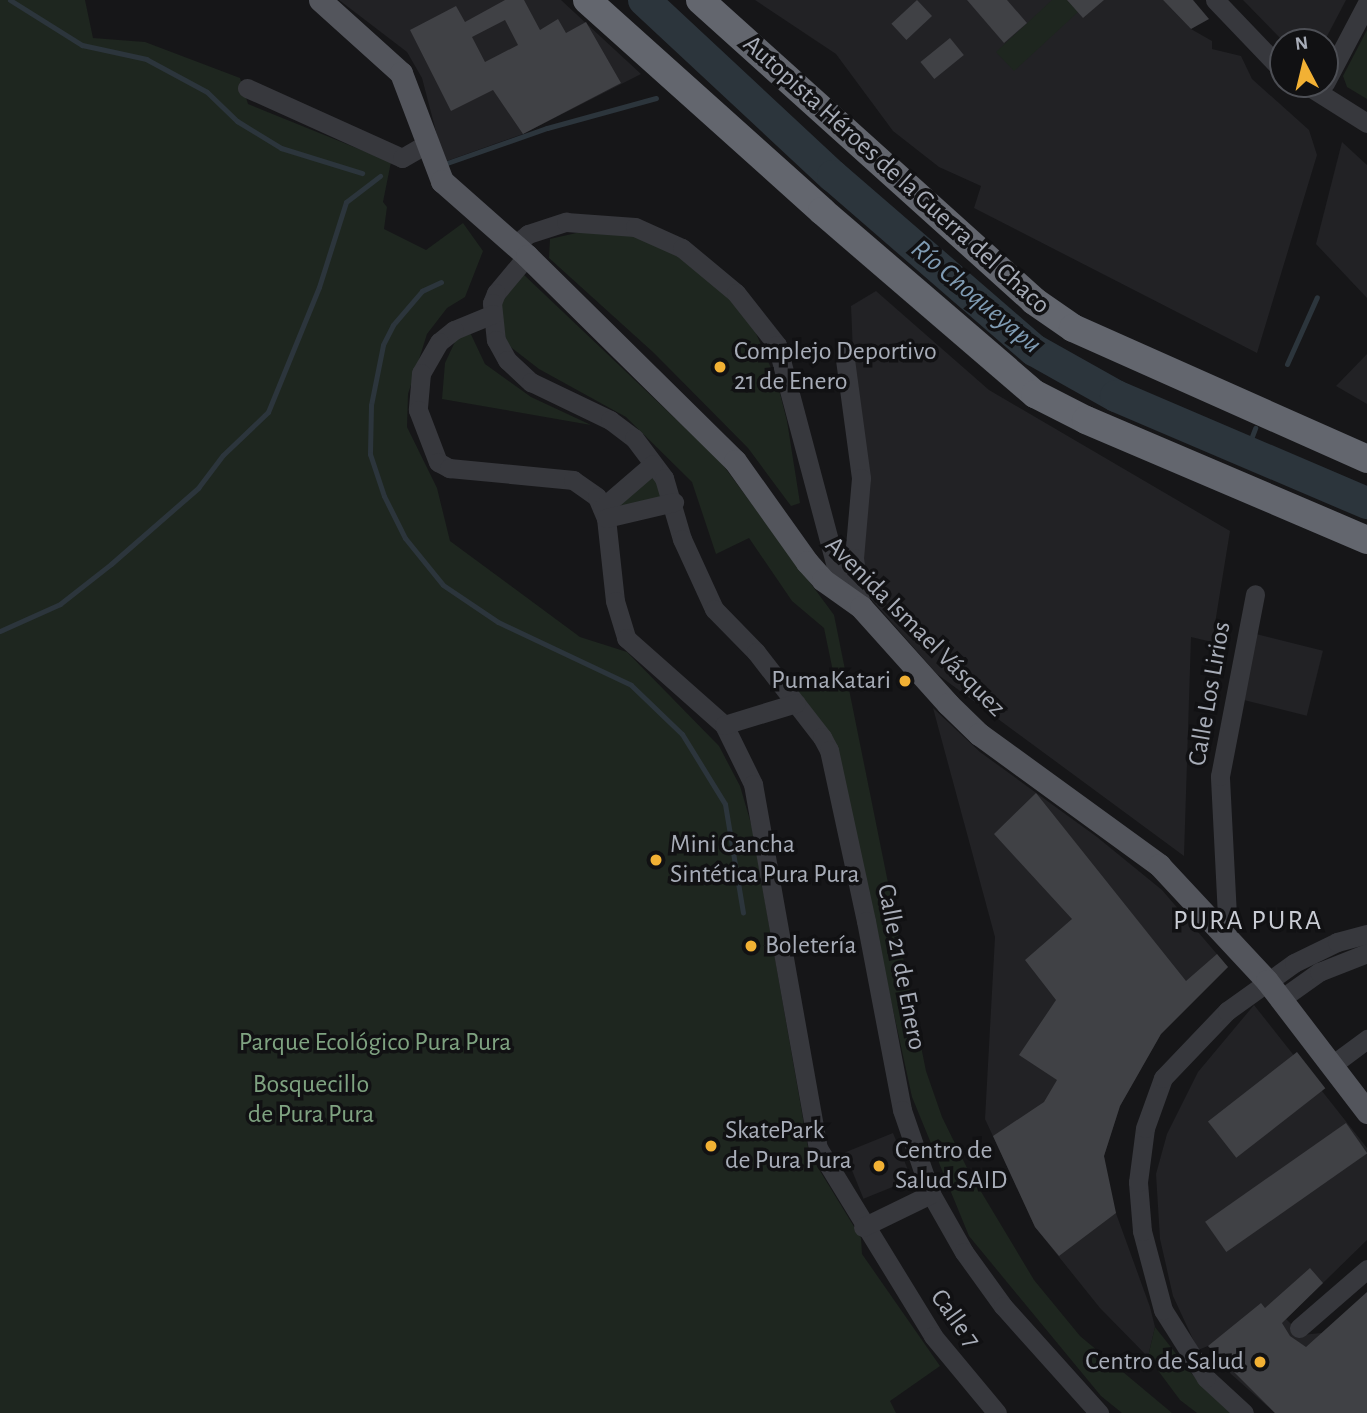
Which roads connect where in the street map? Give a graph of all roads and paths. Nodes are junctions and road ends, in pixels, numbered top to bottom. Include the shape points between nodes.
1 (320, 0) edge
2 (587, 0) edge
3 (700, 0) edge
4 (1215, 0) edge
5 (1367, 3) edge
6 (1339, 51) edge
7 (1269, 56) edge
8 (247, 88) dead end
9 (1335, 98) edge
10 (1367, 123) edge
11 (428, 143) junction
12 (521, 251) junction
13 (493, 314) junction
14 (844, 352) dead end
15 (1367, 459) edge
16 (653, 464) junction
17 (674, 502) junction
18 (604, 513) junction
19 (1367, 540) edge
20 (1255, 594) dead end
21 (853, 601) junction
22 (796, 703) junction
23 (724, 725) junction
24 (1216, 925) junction
25 (1367, 934) edge
26 (1367, 953) edge
27 (1267, 981) junction
28 (1280, 999) junction
29 (1367, 1039) edge
30 (1332, 1065) junction
31 (1367, 1112) edge
32 (931, 1194) junction
33 (863, 1227) junction
34 (1367, 1269) edge
35 (1299, 1328) dead end
36 (997, 1413) edge
37 (1099, 1413) edge
38 (1244, 1413) edge

1 - 11 main road, Avenida Ismael Vásquez via 401,74
2 - 19 highway via 1035,394
3 - 15 highway, Autopista Héroes de la Guerra del Chaco via 1034,301 1073,328
4 - 7 street
5 - 6 street
8 - 11 street via 402,158
9 - 10 street
11 - 12 main road, Avenida Ismael Vásquez via 442,181
12 - 13 street via 496,293
12 - 21 main road, Avenida Ismael Vásquez via 736,461 807,562
12 - 21 street via 528,234 566,222 635,227 682,248 736,293 777,345
13 - 16 street, Calle 21 de Enero via 496,340 518,372 610,420 634,438
13 - 18 street via 454,330 439,342 421,373 418,410 438,462 449,468 573,480 589,489
14 - 21 street via 861,478
16 - 17 street, Calle 21 de Enero
16 - 18 street
17 - 18 street
17 - 22 street, Calle 21 de Enero via 702,590
18 - 23 street via 615,601 626,638
20 - 24 street, Calle Los Lirios via 1220,776 1227,916
21 - 24 main road, Avenida Ismael Vásquez via 979,734 1134,844
22 - 23 street
22 - 32 street, Calle 21 de Enero via 829,750 902,1110
23 - 33 street, Calle 7 via 753,784 818,1148
24 - 27 main road, Avenida Ismael Vásquez
25 - 27 street via 1337,942
26 - 28 street via 1319,972
27 - 28 main road, Avenida Ismael Vásquez
27 - 38 street via 1227,1011 1163,1078 1145,1128 1138,1182 1142,1231 1163,1310 1206,1378
28 - 30 main road, Avenida Ismael Vásquez
29 - 30 street
30 - 31 main road, Avenida Ismael Vásquez
32 - 33 street
32 - 37 street, Calle 21 de Enero via 964,1252 1003,1306
33 - 36 street, Calle 7 via 933,1336
34 - 35 street

